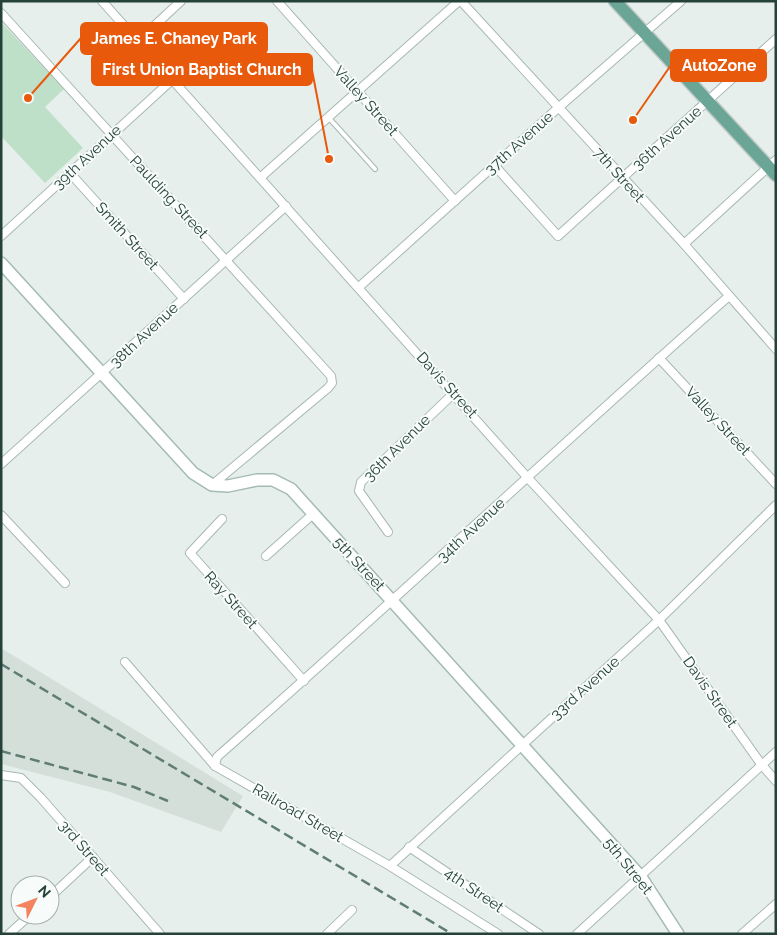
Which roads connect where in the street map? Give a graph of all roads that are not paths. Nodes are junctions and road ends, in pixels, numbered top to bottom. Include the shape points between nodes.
1 (102, 1) edge
2 (181, 1) edge
3 (277, 1) edge
4 (460, 1) edge
5 (615, 1) edge
6 (682, 1) edge
7 (1, 13) edge
8 (646, 34) junction
9 (776, 39) edge
10 (138, 41) junction
11 (173, 79) junction
12 (358, 92) junction
13 (707, 101) junction
14 (558, 108) junction
15 (329, 118) junction
16 (111, 134) junction
17 (495, 166) junction
18 (773, 167) edge
19 (375, 169) dead end
20 (70, 173) junction
21 (261, 178) junction
22 (621, 178) junction
23 (456, 201) junction
24 (286, 206) junction
25 (1, 236) edge
26 (684, 244) junction
27 (226, 259) junction
28 (1, 263) edge
29 (359, 287) junction
30 (729, 296) junction
31 (184, 298) junction
32 (776, 349) edge
33 (659, 358) junction
34 (103, 373) junction
35 (454, 393) junction
36 (1, 464) edge
37 (527, 477) junction
38 (776, 484) edge
39 (212, 485) junction
40 (776, 505) edge
41 (313, 514) junction
42 (1, 515) edge
43 (222, 519) dead end
44 (388, 532) dead end
45 (266, 556) dead end
46 (65, 583) dead end
47 (394, 602) junction
48 (660, 620) junction
49 (125, 662) dead end
50 (304, 681) junction
51 (522, 745) junction
52 (776, 752) edge
53 (761, 764) junction
54 (215, 766) junction
55 (1, 775) edge
56 (776, 781) edge
57 (409, 847) junction
58 (93, 858) junction
59 (390, 866) junction
60 (641, 877) junction
61 (60, 887) edge
62 (776, 904) edge
63 (352, 910) dead end
64 (19, 925) edge
65 (9, 934) edge
66 (160, 934) edge
67 (327, 934) edge
68 (498, 934) edge
69 (539, 934) edge
70 (577, 934) edge
71 (678, 934) edge
72 (742, 934) edge

1 - 10 street, Davis Street
2 - 10 street
3 - 12 street, Valley Street
4 - 12 street
4 - 14 street, 7th Street
5 - 8 main road
6 - 8 street, 37th Avenue
7 - 16 street, Paulding Street
8 - 13 main road
8 - 14 street, 37th Avenue
9 - 13 street, 36th Avenue
10 - 11 street, Davis Street
11 - 16 street, 39th Avenue
11 - 21 street, Davis Street
12 - 15 street
12 - 23 street, Valley Street
13 - 18 main road
13 - 22 street, 36th Avenue
14 - 17 street, 37th Avenue
14 - 22 street, 7th Street
15 - 19 lane
15 - 21 street
16 - 20 street, 39th Avenue
16 - 27 street, Paulding Street
17 - 22 street, 36th Avenue via 558,236
17 - 23 street, 37th Avenue
18 - 26 street
20 - 25 street, 39th Avenue
20 - 31 street, Smith Street
21 - 24 street, Davis Street
22 - 26 street, 7th Street
23 - 29 street, 37th Avenue
24 - 27 street, 38th Avenue
24 - 29 street, Davis Street
26 - 30 street, 7th Street
27 - 31 street, 38th Avenue
27 - 39 street, Paulding Street via 331,376 332,383
28 - 34 street
29 - 35 street, Davis Street
30 - 32 street, 7th Street
30 - 33 street, 34th Avenue
31 - 34 street, 38th Avenue
33 - 37 street, 34th Avenue
33 - 38 street, Valley Street
34 - 36 street, 38th Avenue
34 - 39 street via 193,473
35 - 37 street, Davis Street
35 - 44 street, 36th Avenue via 361,482 359,491
37 - 47 street, 34th Avenue
37 - 48 street, Davis Street
39 - 41 street, 5th Street via 273,480 291,489
40 - 48 street, 33rd Avenue
41 - 45 street
41 - 47 street, 5th Street
42 - 46 street
43 - 50 street, Ray Street via 190,553
47 - 50 street, 34th Avenue
47 - 51 street, 5th Street
48 - 51 street, 33rd Avenue
48 - 53 street, Davis Street
49 - 54 street, Railroad Street
50 - 54 street, 34th Avenue via 217,757
51 - 57 street, 33rd Avenue
51 - 60 street, 5th Street
52 - 53 street
53 - 56 street, Davis Street
53 - 60 street
54 - 59 street, Railroad Street
55 - 58 street, 3rd Street via 21,778
57 - 59 street, 33rd Avenue
57 - 69 street, 4th Street
58 - 61 street
58 - 66 street, 3rd Street
59 - 68 street, Railroad Street
60 - 70 street
60 - 71 street, 5th Street
62 - 72 street
63 - 67 street
64 - 65 street

